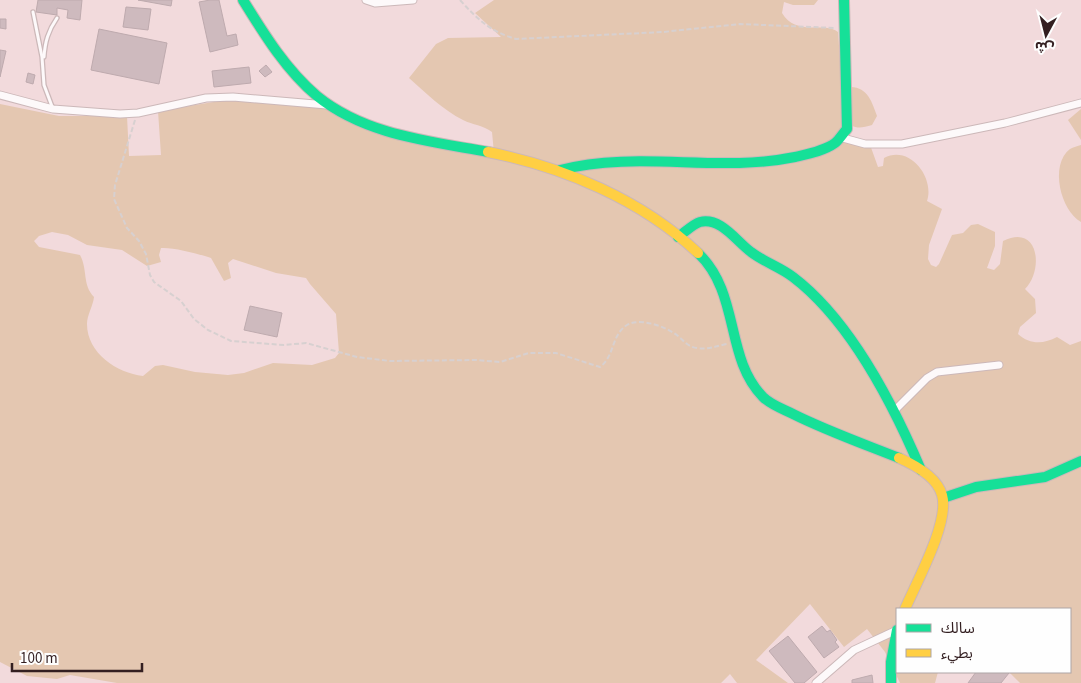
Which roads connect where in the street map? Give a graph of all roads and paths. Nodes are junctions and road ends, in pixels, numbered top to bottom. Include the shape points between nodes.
1 (242, 0) edge
2 (366, 0) edge
3 (413, 0) edge
4 (460, 0) edge
5 (844, 0) edge
6 (33, 12) dead end
7 (57, 18) dead end
8 (846, 29) junction
9 (43, 66) junction
10 (0, 95) edge
11 (1081, 103) edge
12 (330, 105) junction
13 (53, 109) junction
14 (138, 114) junction
15 (843, 138) junction
16 (560, 170) junction
17 (678, 237) junction
18 (737, 341) junction
19 (999, 365) dead end
20 (895, 410) junction
21 (1081, 461) edge
22 (922, 470) junction
23 (943, 498) junction
24 (905, 608) edge
25 (896, 630) edge
26 (896, 635) edge
27 (816, 683) edge
28 (891, 683) edge

1 - 12 main road via 266,38 306,84
2 - 3 street via 375,3
4 - 8 path via 481,22 499,34 516,39 663,32 740,24
5 - 8 main road
6 - 9 lane
7 - 9 lane via 45,42
8 - 15 main road via 847,129
9 - 13 lane via 44,85
10 - 13 street
11 - 15 street via 1005,123 902,144 865,144
12 - 14 street via 206,98
12 - 16 main road via 356,120 392,132
13 - 14 street
14 - 18 path via 130,130 114,200 127,228 146,254 154,282 181,301 194,319 208,330 231,342 306,343 357,357 390,361 500,362 528,353 556,352 600,366 607,362 616,336 627,324 642,322 668,330 696,348 712,349
15 - 16 main road via 811,154 775,161 636,162 583,165
16 - 17 main road via 627,203
17 - 18 main road via 709,264 719,279
17 - 20 main road via 699,222 711,222 724,228 751,252 793,277 820,302 858,350
18 - 22 main road via 749,378 763,397 812,424
19 - 20 street via 937,372
20 - 22 main road
21 - 23 main road via 1045,477 976,487
22 - 23 main road
23 - 24 main road via 941,520
25 - 27 street via 854,650
26 - 28 main road

